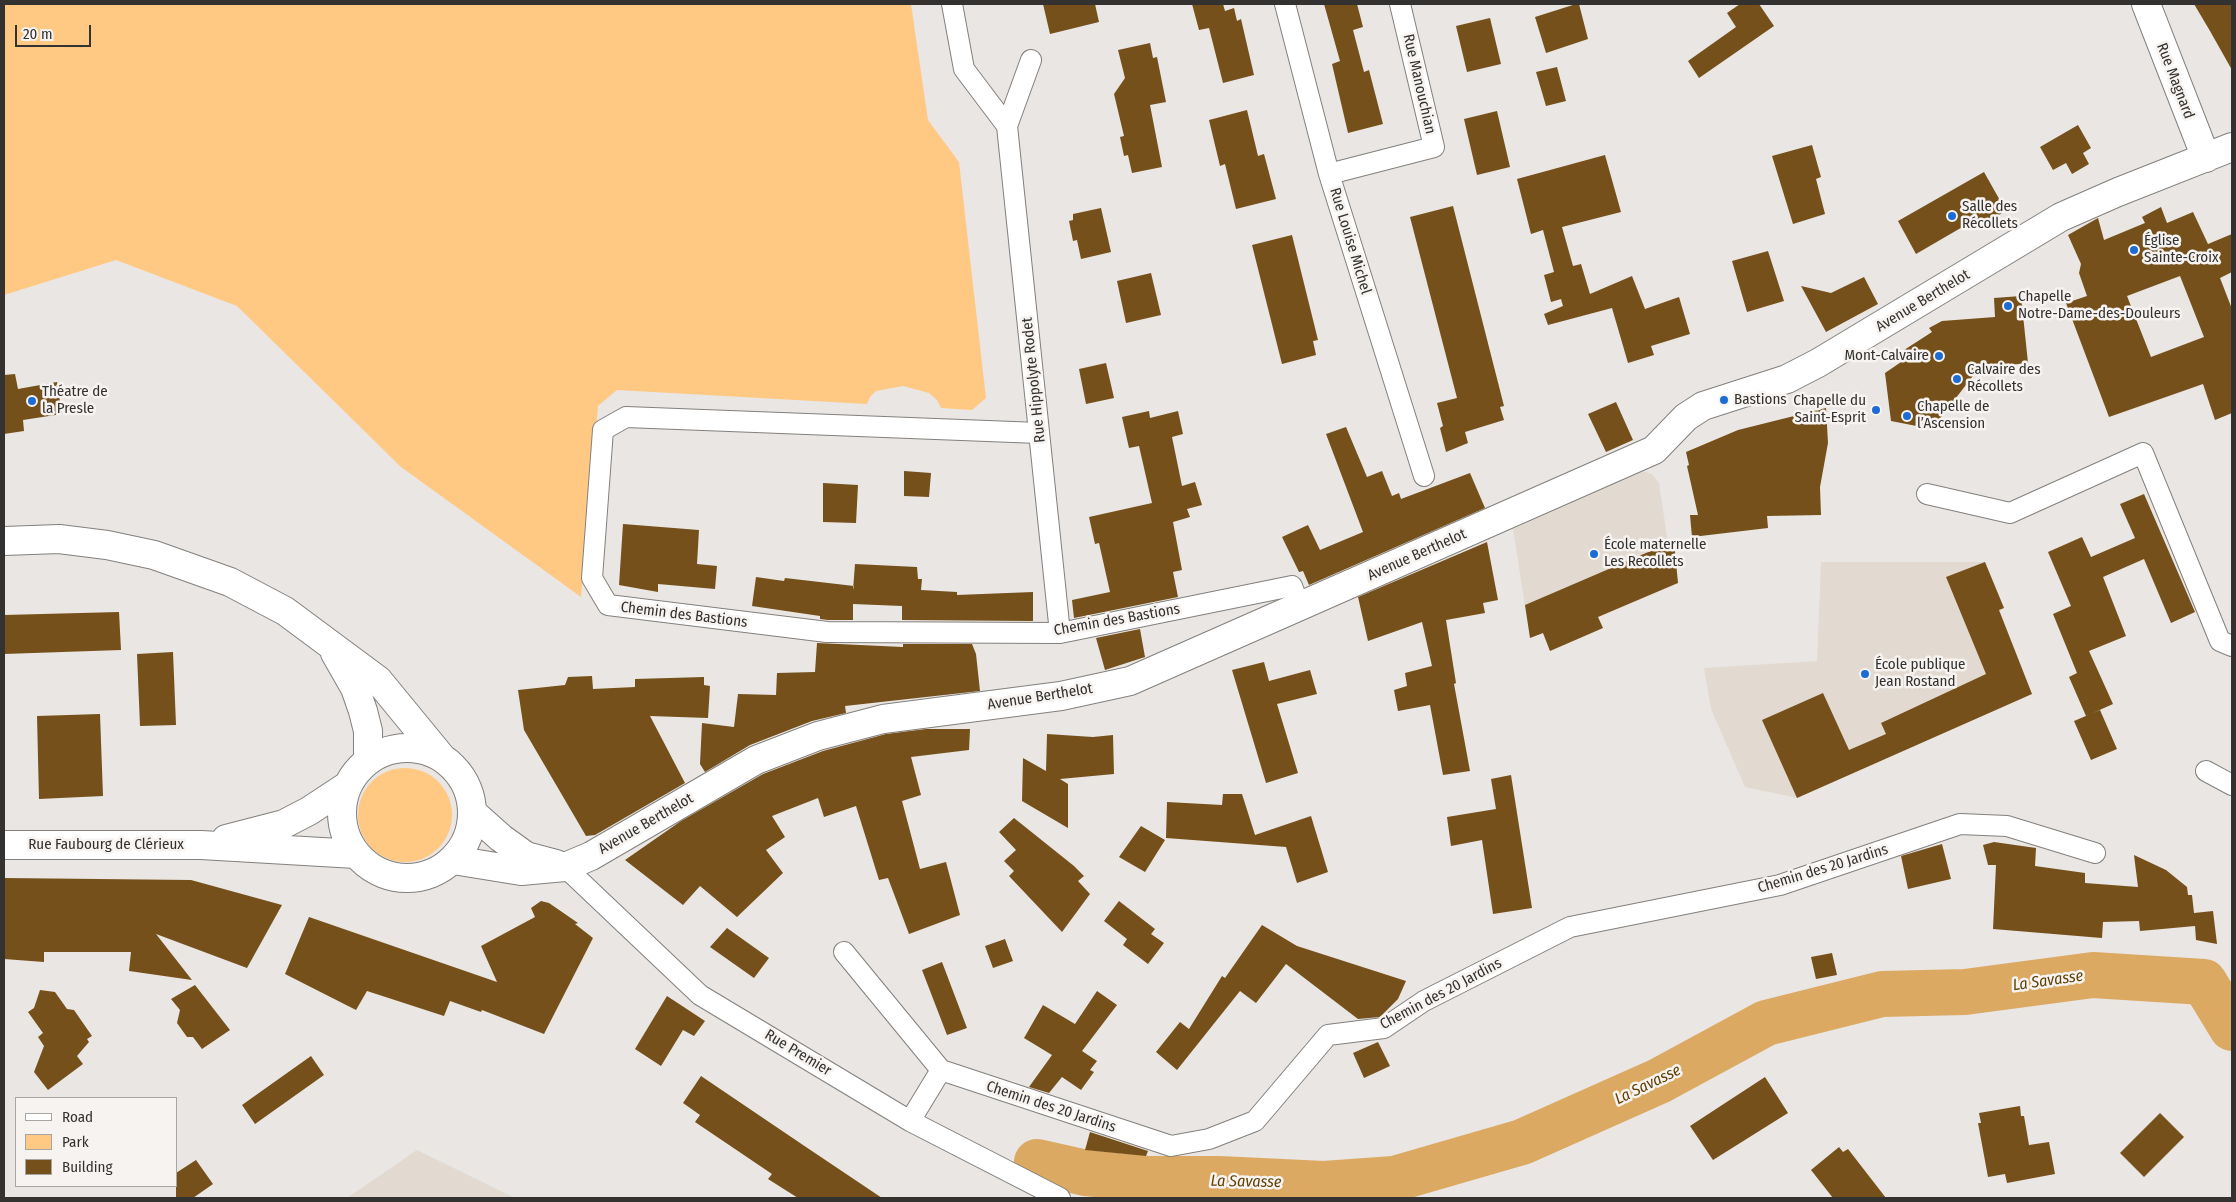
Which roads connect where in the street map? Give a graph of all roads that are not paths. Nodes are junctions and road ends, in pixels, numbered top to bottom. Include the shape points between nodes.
1 (952, 4) edge
2 (1285, 4) edge
3 (1400, 4) edge
4 (2146, 4) edge
5 (1031, 60) dead end
6 (1007, 126) junction
7 (2232, 147) edge
8 (2206, 158) junction
9 (1329, 174) junction
10 (1039, 433) junction
11 (1424, 476) dead end
12 (1927, 494) dead end
13 (4, 541) edge
14 (1300, 608) junction
15 (1060, 633) junction
16 (329, 643) junction
17 (2232, 646) edge
18 (442, 758) junction
19 (368, 760) junction
20 (2206, 771) dead end
21 (2232, 785) edge
22 (347, 786) junction
23 (473, 813) junction
24 (201, 845) junction
25 (6, 846) edge
26 (2095, 853) dead end
27 (356, 854) junction
28 (453, 860) junction
29 (565, 867) junction
30 (844, 952) dead end
31 (941, 1070) junction
32 (910, 1121) junction
33 (1060, 1198) edge

1 - 6 street via 964,68
2 - 9 street, Rue Louise Michel
3 - 9 street, Rue Manouchian via 1434,147
4 - 8 main road, Rue Magnard
5 - 6 street, Rue Hippolyte Rodet
6 - 10 street, Rue Hippolyte Rodet
7 - 8 main road, Avenue Berthelot
8 - 14 main road, Avenue Berthelot via 2061,217 1887,323 1787,379 1702,406 1686,417 1654,450
9 - 11 street, Rue Louise Michel
10 - 15 street, Rue Hippolyte Rodet
10 - 15 street, Chemin des Bastions via 626,417 603,430 592,578 608,605 827,632
12 - 17 street via 2010,513 2143,453 2220,641
13 - 16 main road via 59,539 154,554 230,582 308,626
14 - 15 street, Chemin des Bastions via 1292,586
14 - 29 main road, Avenue Berthelot via 1130,681 1062,696 883,719 818,736 756,760 591,856
16 - 18 main road via 378,680
16 - 19 main road via 355,688 368,731
18 - 19 main road via 424,750 405,748 386,751
18 - 23 main road via 465,782
19 - 22 main road
20 - 21 street
22 - 24 main road, Rue Faubourg de Clérieux via 284,824
22 - 27 main road via 342,822 346,839
23 - 28 main road via 471,830
23 - 29 main road via 526,856
24 - 25 main road, Rue Faubourg de Clérieux
24 - 27 main road, Rue Faubourg de Clérieux
26 - 31 street, Chemin des 20 Jardins via 2007,826 1960,824 1780,885 1570,927 1424,1001 1384,1028 1328,1035 1255,1121 1209,1139 1171,1146
27 - 28 main road via 378,873 394,878 428,875
28 - 29 main road, Avenue Berthelot via 521,871
29 - 32 street, Rue Premier via 700,994
30 - 31 street
31 - 32 street
32 - 33 street, Rue Premier

